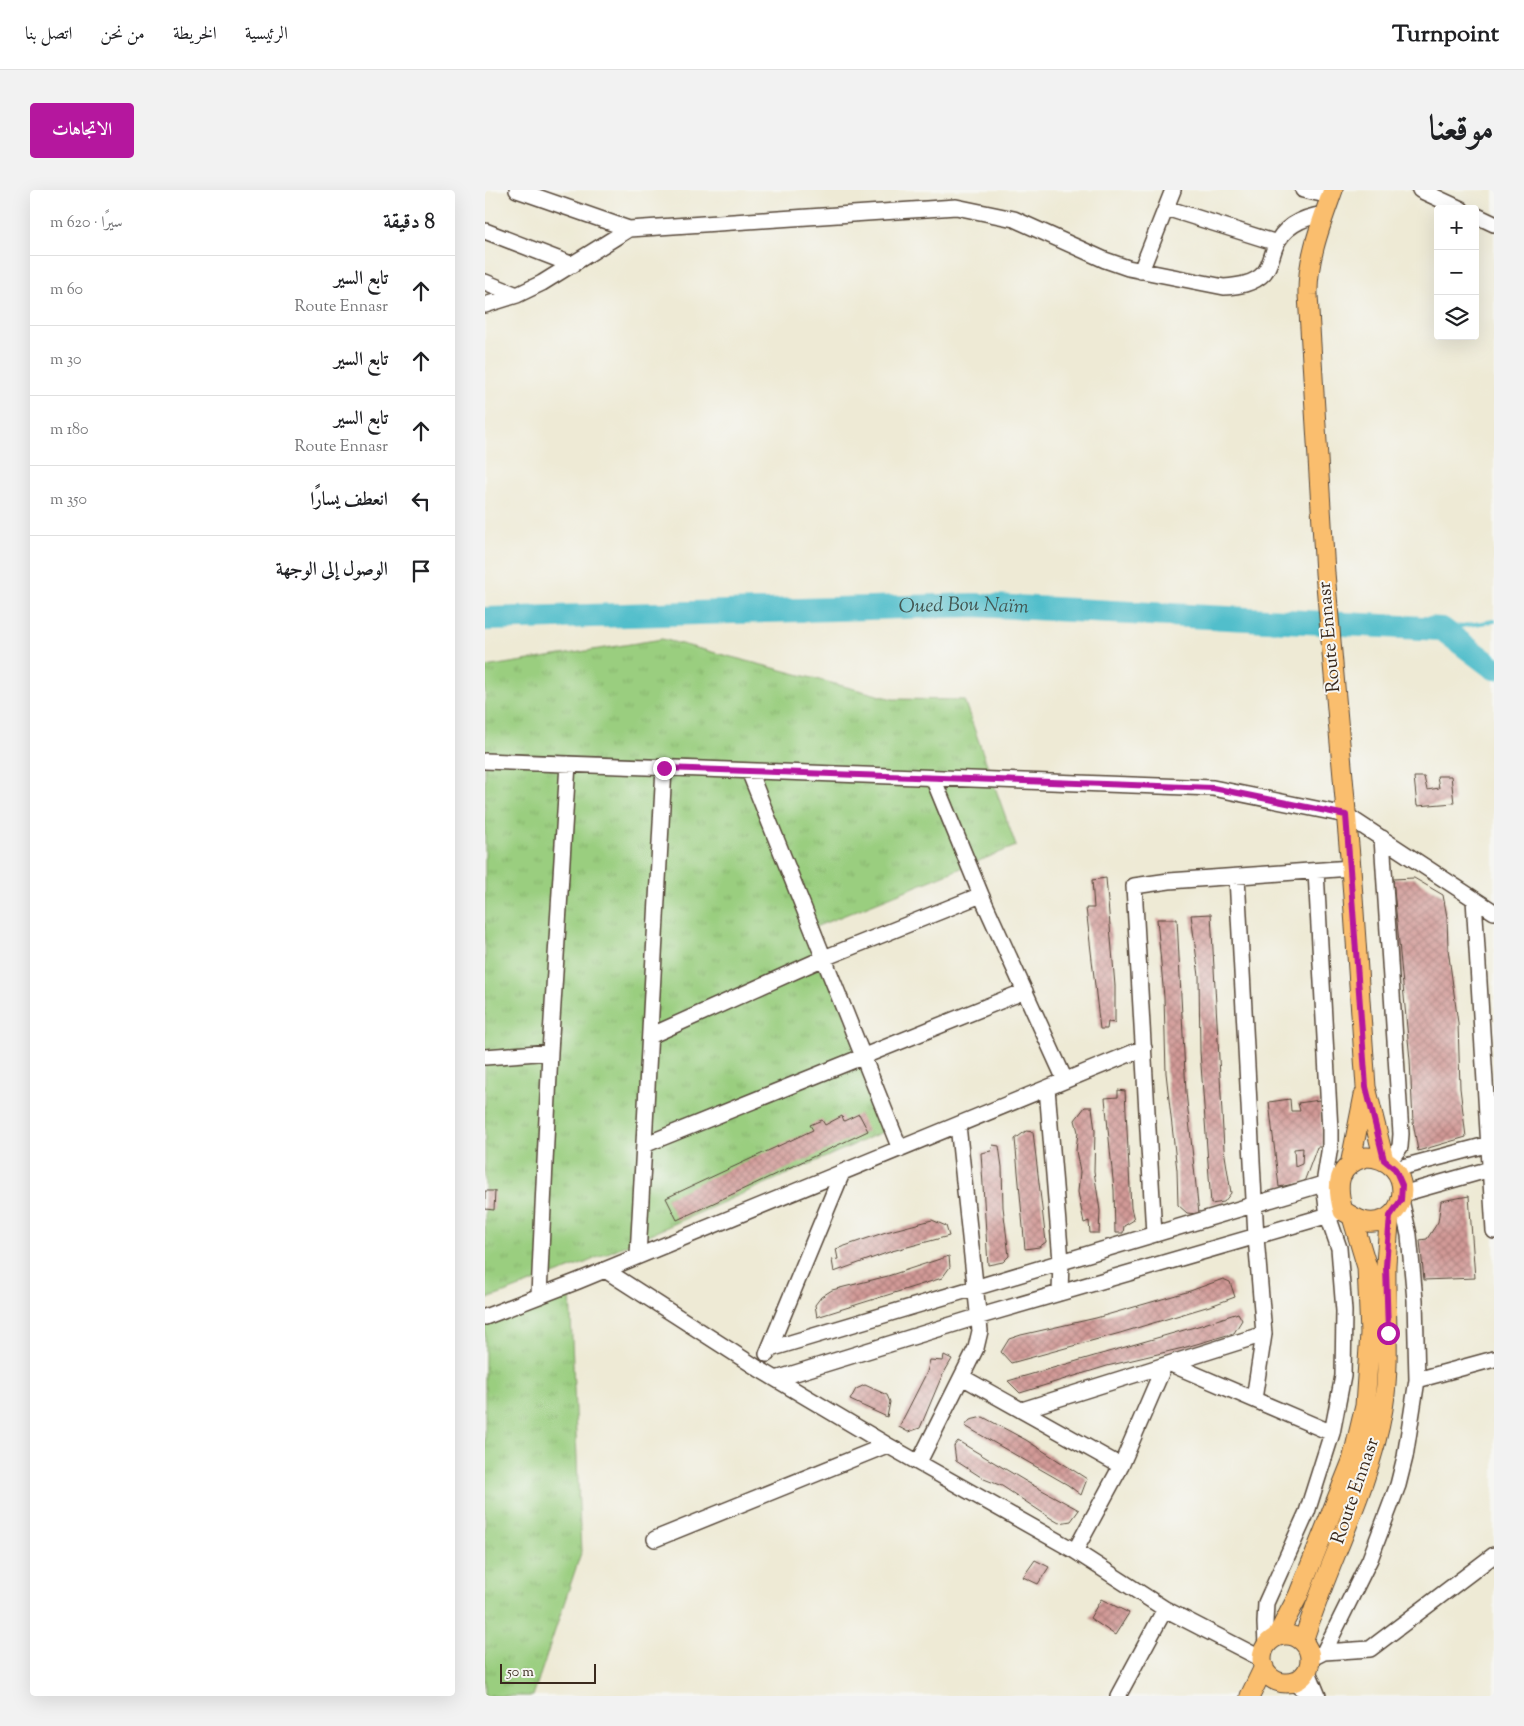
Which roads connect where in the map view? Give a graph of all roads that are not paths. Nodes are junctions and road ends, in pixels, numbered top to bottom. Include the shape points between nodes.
1 (517, 190) edge
2 (1173, 190) edge
3 (1303, 190) edge
4 (1420, 190) edge
5 (1330, 200) edge
6 (1452, 205) edge
7 (1165, 208) junction
8 (1479, 217) edge
9 (1494, 224) edge
10 (629, 229) junction
11 (485, 231) edge
12 (1277, 243) junction
13 (573, 265) junction
14 (1141, 271) junction
15 (485, 282) edge
16 (517, 295) junction
17 (485, 306) edge
18 (485, 761) edge
19 (568, 764) junction
20 (664, 768) junction
21 (749, 771) junction
22 (933, 778) junction
23 (1346, 815) junction
24 (1382, 838) junction
25 (1351, 868) junction
26 (1316, 871) junction
27 (1237, 878) junction
28 (981, 895) junction
29 (1474, 899) junction
30 (1494, 912) edge
31 (824, 958) junction
32 (1025, 991) junction
33 (650, 1036) junction
34 (1488, 1041) edge
35 (1144, 1048) junction
36 (550, 1052) junction
37 (485, 1057) edge
38 (864, 1057) junction
39 (1065, 1080) junction
40 (1366, 1087) junction
41 (1047, 1088) junction
42 (958, 1125) junction
43 (1491, 1143) edge
44 (644, 1146) junction
45 (901, 1149) junction
46 (1389, 1164) junction
47 (1492, 1168) edge
48 (842, 1173) junction
49 (1338, 1176) junction
50 (1402, 1197) junction
51 (1255, 1204) junction
52 (1341, 1215) junction
53 (1390, 1216) junction
54 (1494, 1231) edge
55 (1154, 1234) junction
56 (1256, 1237) junction
57 (638, 1256) junction
58 (1061, 1261) junction
59 (605, 1270) junction
60 (977, 1286) junction
61 (1060, 1293) junction
62 (539, 1295) junction
63 (485, 1317) edge
64 (977, 1318) junction
65 (1264, 1334) junction
66 (770, 1349) junction
67 (1494, 1359) edge
68 (1168, 1365) junction
69 (759, 1369) junction
70 (962, 1377) junction
71 (776, 1378) junction
72 (1417, 1380) junction
73 (1254, 1399) junction
74 (1022, 1410) junction
75 (1332, 1433) junction
76 (887, 1445) junction
77 (919, 1462) junction
78 (1121, 1466) junction
79 (655, 1540) dead end
80 (1075, 1551) junction
81 (1494, 1555) edge
82 (1165, 1609) junction
83 (1267, 1652) junction
84 (1311, 1655) junction
85 (1282, 1687) edge
86 (1118, 1696) edge
87 (1250, 1696) edge
88 (1313, 1696) edge
89 (1317, 1696) edge

1 - 10 street
2 - 7 street
3 - 5 street
4 - 6 street
5 - 12 street via 1292,225
5 - 23 main road, Route Ennasr via 1308,275 1325,573
7 - 12 street
7 - 14 street
8 - 9 street
10 - 13 street
10 - 14 street via 956,207 1014,219 1105,260
11 - 13 street
12 - 14 street via 1265,272 1238,286 1224,287
13 - 16 street
15 - 16 street
16 - 17 street
18 - 19 street
19 - 20 street
19 - 36 street
20 - 21 street
20 - 33 street
21 - 22 street
21 - 31 street
22 - 23 street via 1213,788
22 - 28 street
23 - 24 street
23 - 25 main road, Route Ennasr
24 - 29 street
24 - 46 street via 1401,1134 1400,1147
25 - 26 street
25 - 40 main road, Route Ennasr
26 - 27 street
26 - 49 street via 1330,1130
27 - 35 street via 1134,886
27 - 51 street
28 - 31 street
28 - 32 street
29 - 30 street
29 - 34 street
31 - 33 street
31 - 38 street
32 - 38 street
32 - 39 street
33 - 44 street
34 - 43 street
35 - 39 street
35 - 55 street
36 - 37 street
36 - 62 street
38 - 44 street
38 - 45 street
39 - 41 street
40 - 46 main road, Route Ennasr
40 - 49 main road, Route Ennasr
41 - 42 street
41 - 58 street
42 - 45 street
42 - 60 street
43 - 46 street
43 - 47 street
44 - 57 street
45 - 48 street
46 - 49 main road via 1366,1158
46 - 50 main road via 1400,1177
47 - 50 street
47 - 54 street
48 - 57 street
48 - 66 street
49 - 51 street
49 - 52 main road
50 - 53 main road
50 - 72 street via 1415,1300
51 - 55 street
51 - 56 street
52 - 53 main road via 1367,1222
52 - 56 street
52 - 75 street via 1343,1376
52 - 83 main road, Route Ennasr via 1367,1267 1370,1333 1365,1406 1352,1461 1298,1596
53 - 84 main road, Route Ennasr via 1383,1408 1369,1468 1315,1604
55 - 58 street
56 - 61 street
56 - 65 street
57 - 59 street
58 - 60 street
58 - 61 street
59 - 62 street
59 - 69 street
60 - 64 street
60 - 66 street
61 - 64 street
62 - 63 street
64 - 70 street via 979,1340
64 - 71 street
65 - 68 street
65 - 73 street
66 - 69 street
67 - 72 street
68 - 73 street
68 - 74 street
68 - 78 street
69 - 71 street
70 - 74 street
70 - 77 street
71 - 76 street
72 - 84 street via 1398,1485 1370,1559
73 - 75 street
74 - 78 street
75 - 83 street via 1307,1512 1267,1603
76 - 77 street
76 - 79 street
77 - 80 street
78 - 80 street
80 - 82 street
81 - 84 street via 1370,1649
82 - 83 street
82 - 86 street
83 - 84 main road via 1293,1636
83 - 85 main road via 1271,1677
83 - 87 main road, Route Ennasr
84 - 85 main road via 1299,1678
84 - 89 street
85 - 88 street

